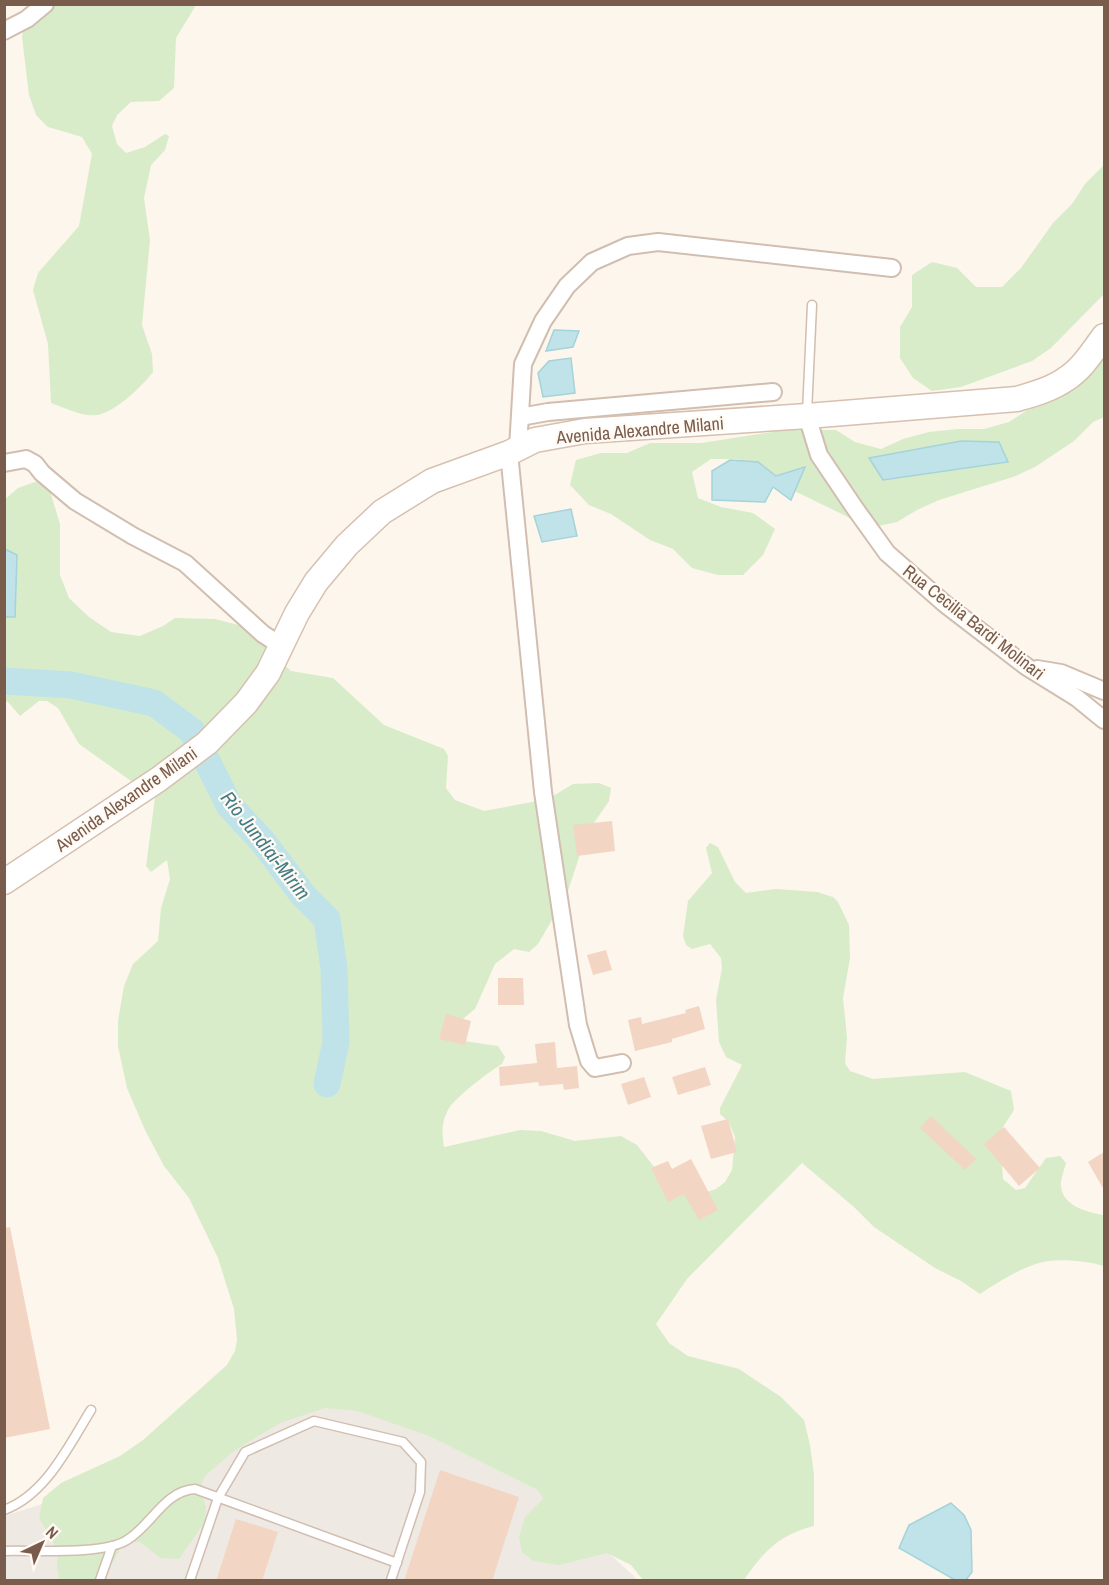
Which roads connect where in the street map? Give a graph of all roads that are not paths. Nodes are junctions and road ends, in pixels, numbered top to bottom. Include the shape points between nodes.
1 (45, 4) edge
2 (4, 31) edge
3 (892, 268) dead end
4 (812, 305) dead end
5 (1104, 336) edge
6 (773, 392) dead end
7 (807, 416) junction
8 (520, 417) junction
9 (513, 451) junction
10 (4, 463) edge
11 (280, 645) junction
12 (1027, 667) junction
13 (1104, 691) edge
14 (1104, 720) edge
15 (4, 882) edge
16 (622, 1063) dead end
17 (92, 1410) dead end
18 (218, 1498) junction
19 (4, 1510) edge
20 (112, 1546) junction
21 (4, 1551) edge
22 (397, 1563) junction
23 (100, 1581) edge
24 (190, 1581) edge
25 (391, 1581) edge

1 - 2 street
3 - 8 street via 658,242 628,246 592,262 567,286 543,321 523,364
4 - 7 lane
5 - 7 street, Avenida Alexandre Milani via 1067,379 1017,399
6 - 8 street
7 - 9 street, Avenida Alexandre Milani via 585,431 535,440
7 - 12 street, Rua Cecilia Bardi Molinari via 819,455 887,553
8 - 9 street
9 - 11 street, Avenida Alexandre Milani via 432,481 382,512 316,582
9 - 16 street via 543,792 578,1025 589,1061 595,1068
10 - 11 street via 26,459 35,464 75,501 184,563
11 - 15 street, Avenida Alexandre Milani via 268,673 246,703 207,742 159,779
12 - 13 street via 1061,673
12 - 14 street, Rua Cecilia Bardi Molinari
17 - 19 lane via 48,1477 18,1505
18 - 20 lane via 195,1489 184,1490 172,1496 127,1541
18 - 22 lane
18 - 22 lane via 245,1452 314,1421 403,1442 421,1462 420,1492
18 - 24 lane
20 - 21 lane
20 - 23 lane
22 - 25 lane

